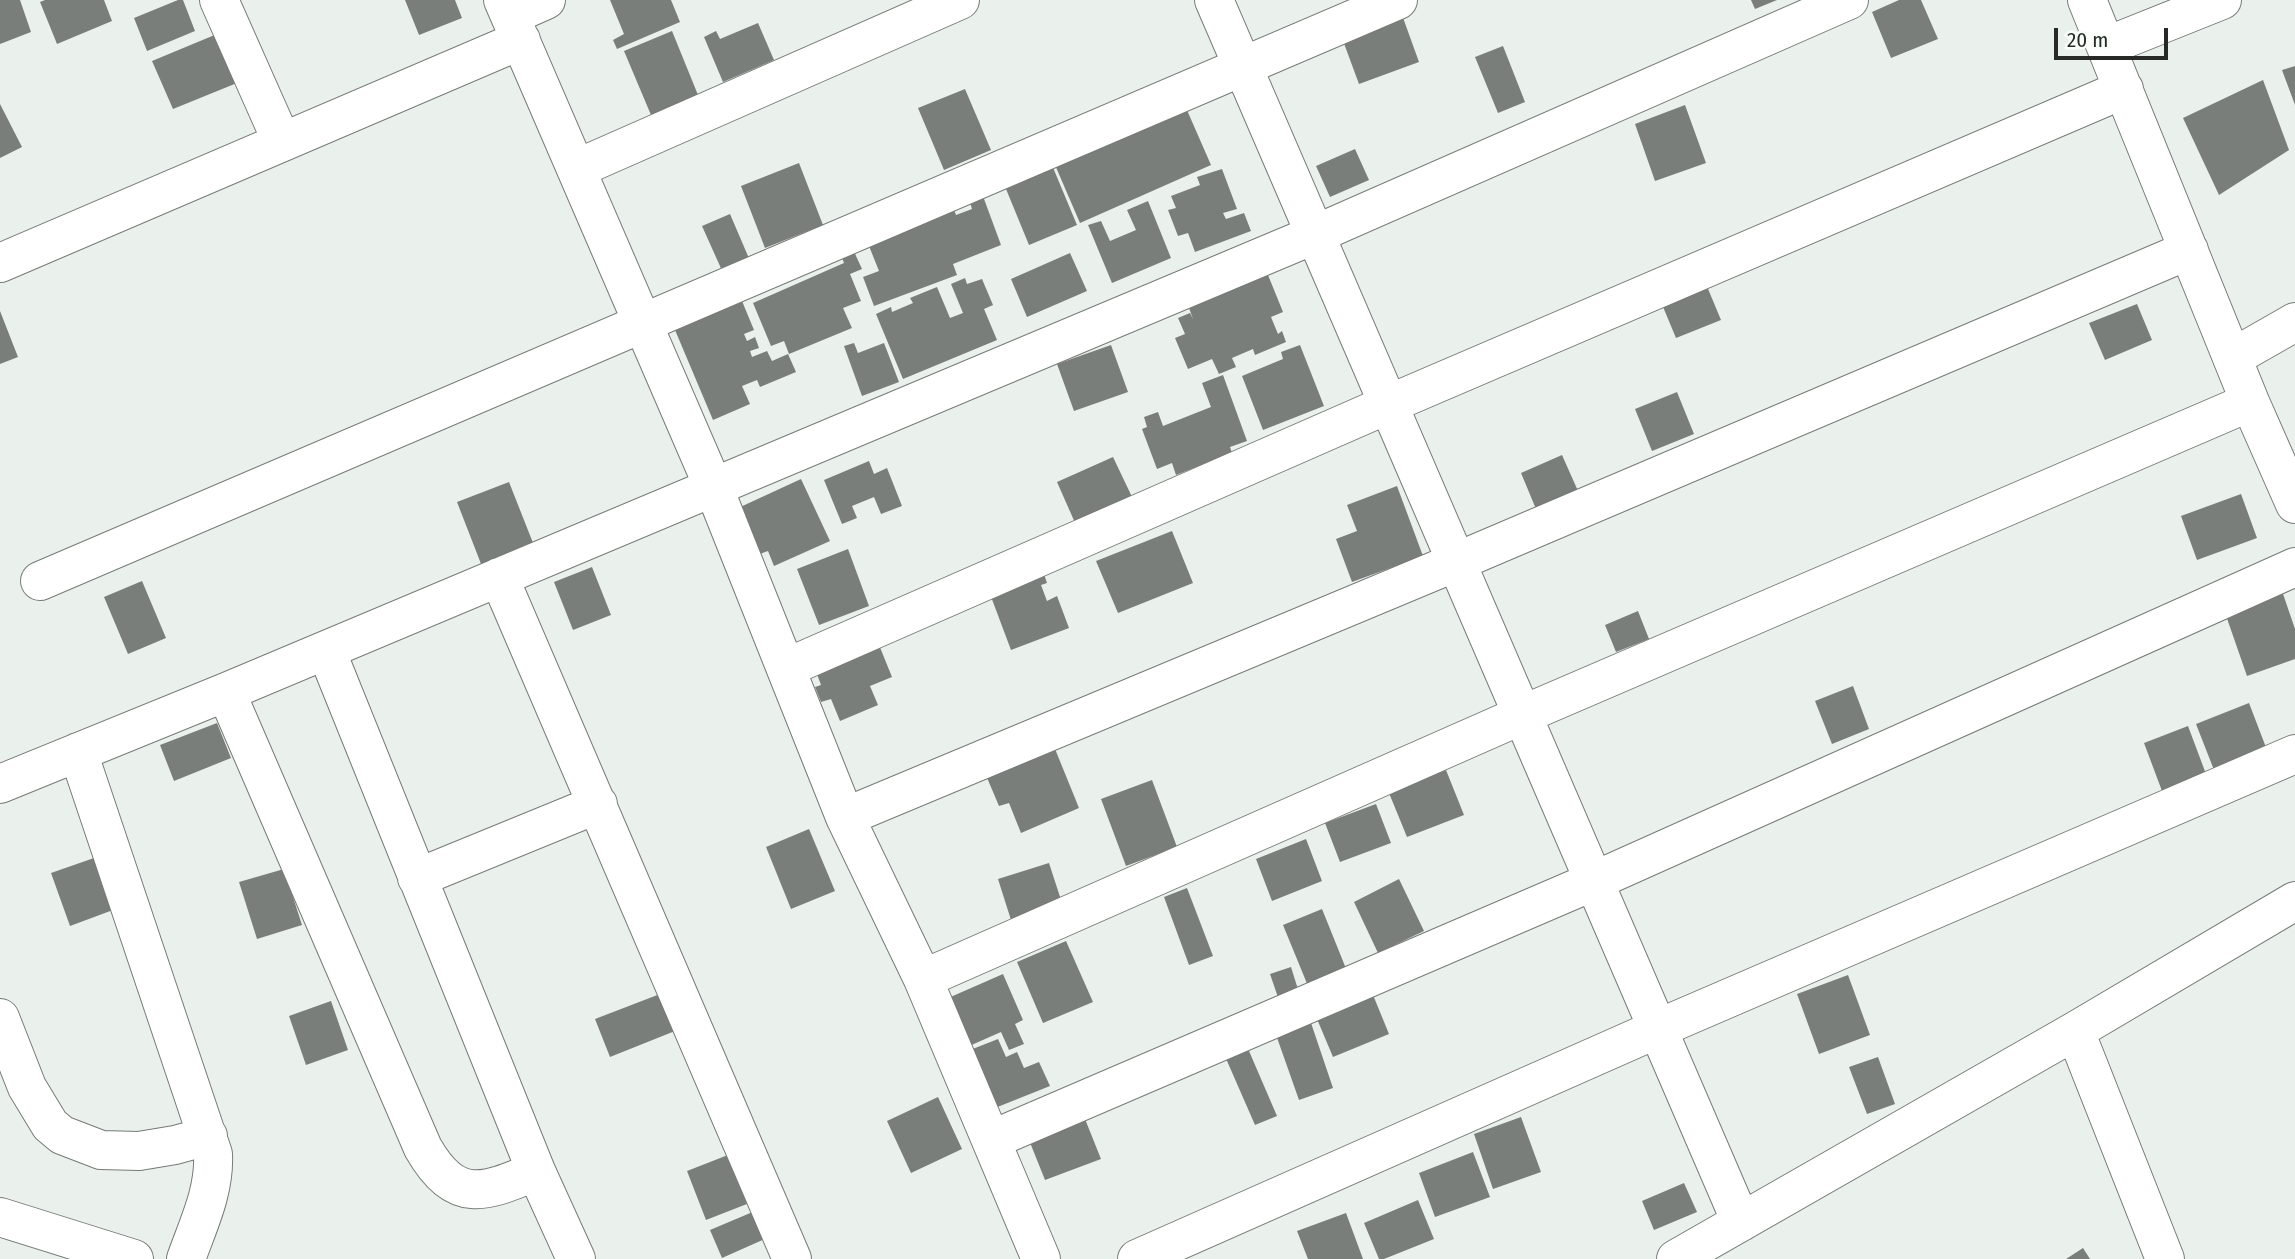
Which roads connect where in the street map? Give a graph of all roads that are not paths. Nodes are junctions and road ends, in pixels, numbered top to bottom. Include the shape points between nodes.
1 (219, 0) edge
2 (546, 0) edge
3 (960, 0) edge
4 (1214, 0) edge
5 (1398, 0) edge
6 (1849, 0) edge
7 (2087, 0) edge
8 (2222, 0) edge
9 (511, 19) edge
10 (2106, 46) junction
11 (1244, 67) junction
12 (2124, 89) junction
13 (282, 142) junction
14 (576, 169) junction
15 (1316, 234) junction
16 (4, 249) edge
17 (2189, 250) junction
18 (2295, 322) edge
19 (643, 324) junction
20 (2232, 358) junction
21 (2250, 402) junction
22 (1389, 404) junction
23 (713, 486) junction
24 (2295, 504) edge
25 (1456, 562) junction
26 (2295, 567) edge
27 (499, 577) junction
28 (40, 581) dead end
29 (326, 650) junction
30 (786, 668) junction
31 (226, 692) junction
32 (1522, 715) junction
33 (78, 752) junction
34 (2295, 754) edge
35 (0, 784) edge
36 (598, 804) junction
37 (845, 817) junction
38 (417, 878) junction
39 (1594, 881) junction
40 (2295, 901) edge
41 (923, 979) junction
42 (0, 1018) edge
43 (1657, 1029) junction
44 (2075, 1031) junction
45 (208, 1136) junction
46 (991, 1140) junction
47 (536, 1171) junction
48 (0, 1217) edge
49 (1741, 1222) junction
50 (134, 1259) edge
51 (186, 1259) edge
52 (576, 1259) edge
53 (792, 1259) edge
54 (1041, 1259) edge
55 (1137, 1259) edge
56 (1676, 1259) edge
57 (2165, 1259) edge

1 - 13 street
2 - 9 street
3 - 14 street
4 - 11 street
5 - 11 street
6 - 15 street
7 - 10 street
8 - 10 street
9 - 13 street
9 - 14 street
10 - 12 street
11 - 15 street
11 - 19 street
12 - 17 street
12 - 22 street
13 - 16 street
14 - 19 street
15 - 22 street
15 - 23 street
17 - 20 street
17 - 25 street
18 - 20 street
19 - 23 street
19 - 28 street
20 - 21 street
21 - 24 street
21 - 32 street
22 - 25 street
22 - 30 street
23 - 27 street
23 - 30 street
25 - 32 street
25 - 37 street
26 - 39 street
27 - 29 street
27 - 36 street
29 - 31 street
29 - 38 street
30 - 37 street
31 - 33 street
31 - 47 street via 436,1170 455,1184 475,1189 496,1188
32 - 39 street
32 - 41 street
33 - 35 street
33 - 45 street
34 - 43 street
36 - 38 street
36 - 53 street
37 - 41 street
38 - 47 street
39 - 43 street
39 - 46 street
40 - 44 street
41 - 46 street
42 - 45 street via 27,1087 50,1125 62,1135 101,1150 127,1151
43 - 49 street
43 - 55 street
44 - 49 street
44 - 57 street
45 - 51 street via 214,1173
46 - 54 street
47 - 52 street
48 - 50 street
49 - 56 street

